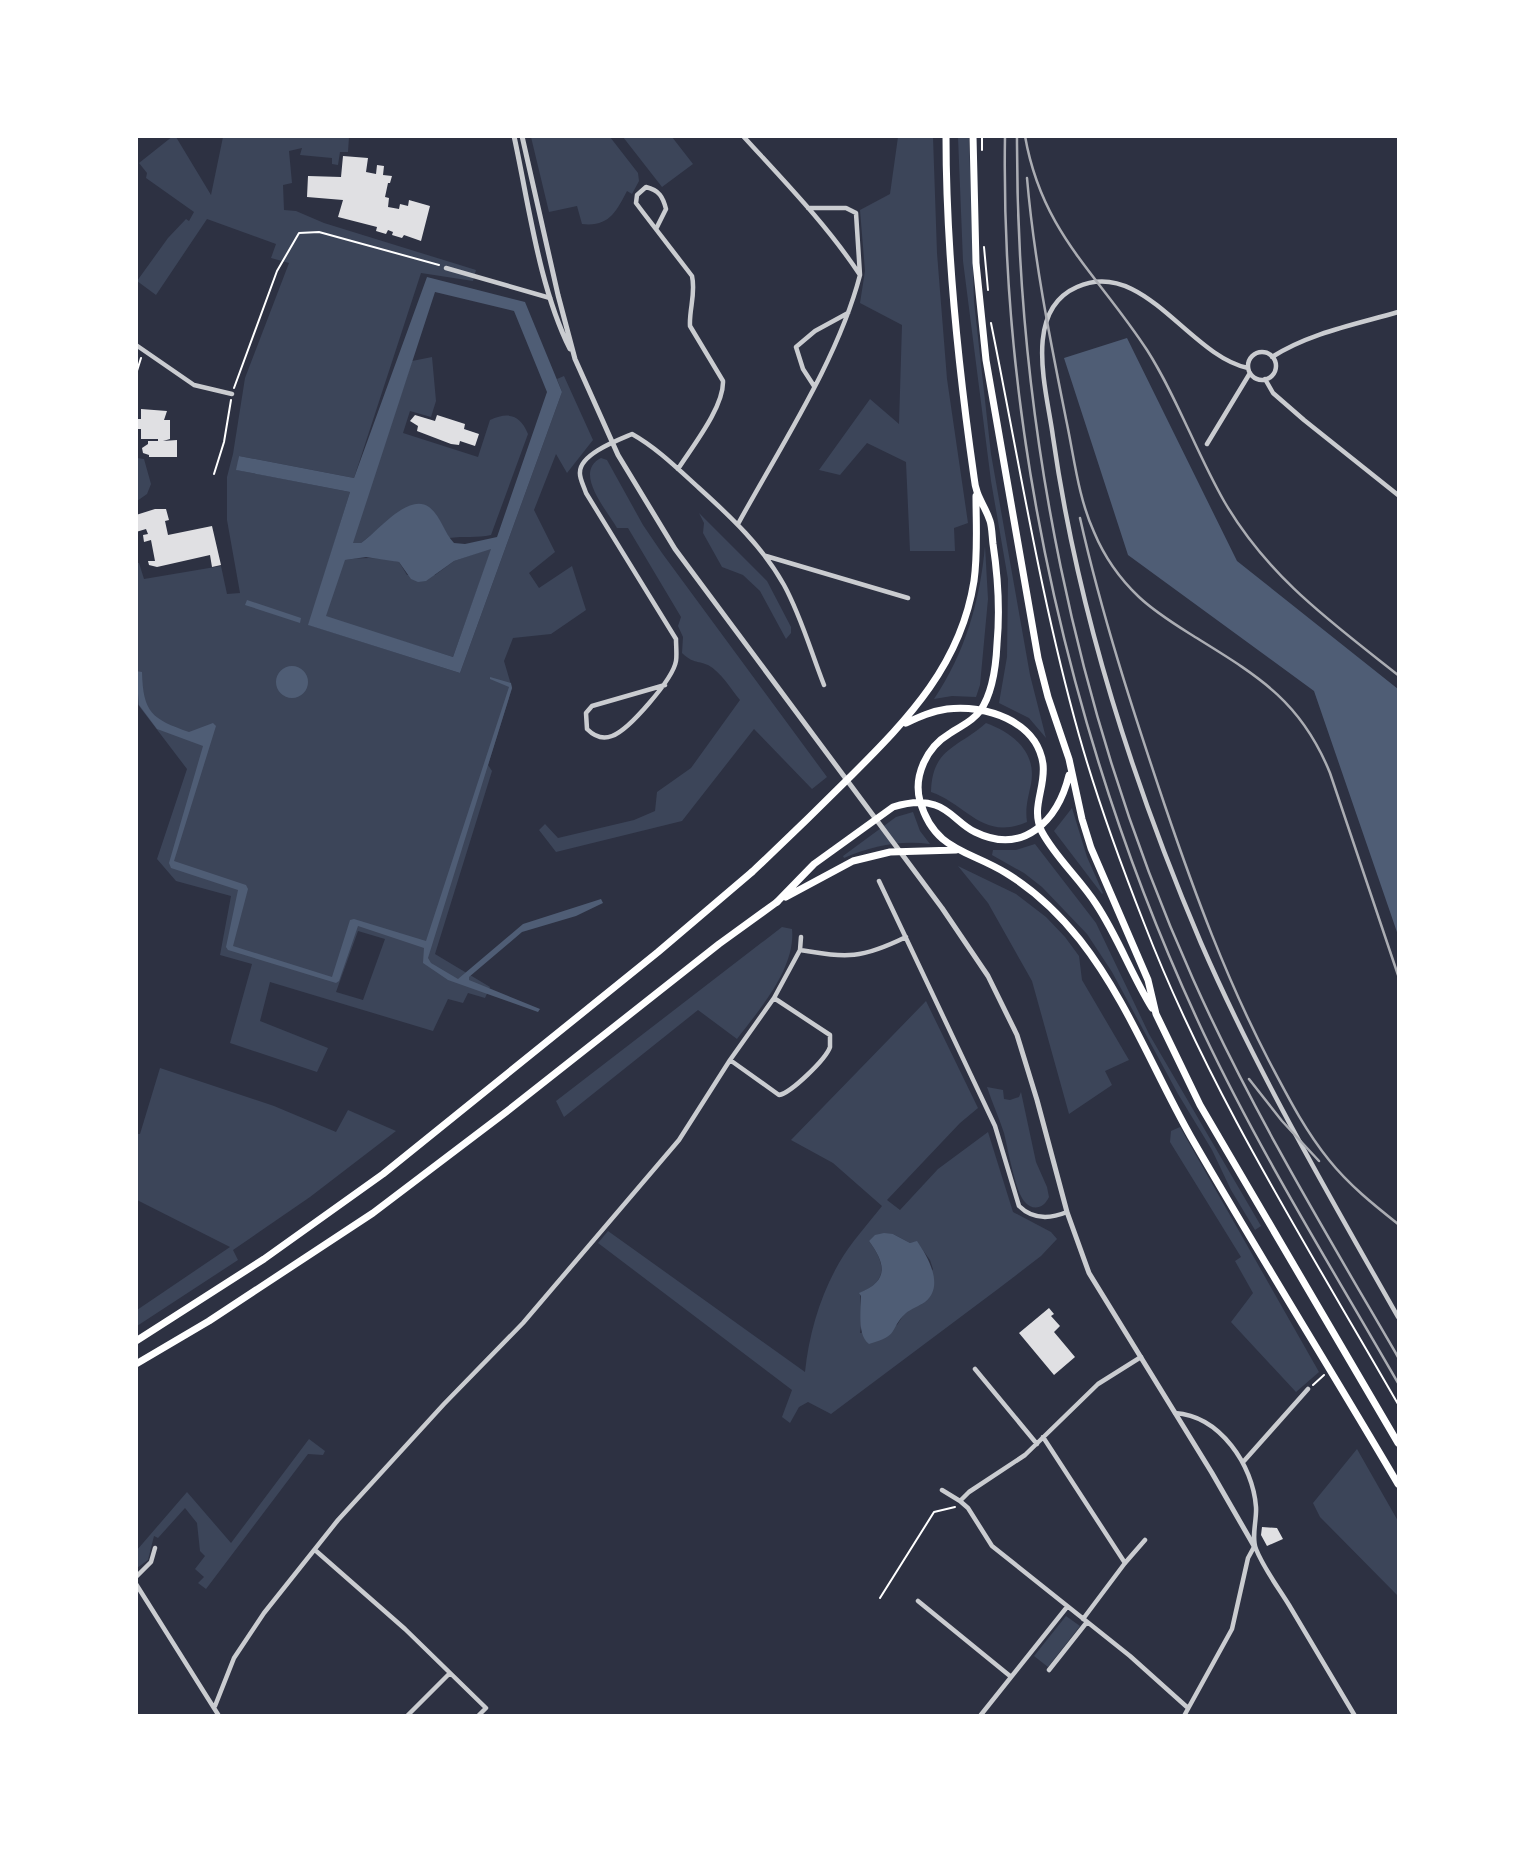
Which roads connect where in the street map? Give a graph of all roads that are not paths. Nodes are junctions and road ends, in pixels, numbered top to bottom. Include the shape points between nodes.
1 (514, 136) edge
2 (522, 136) edge
3 (743, 136) edge
4 (946, 136) edge
5 (973, 136) edge
6 (808, 208) junction
7 (656, 229) junction
8 (446, 268) road end
9 (860, 275) junction
10 (558, 295) junction
11 (550, 298) junction
12 (1398, 312) edge
13 (849, 313) junction
14 (136, 345) edge
15 (1272, 357) junction
16 (575, 359) junction
17 (1249, 370) junction
18 (1265, 379) junction
19 (814, 386) junction
20 (232, 394) road end
21 (612, 443) junction
22 (1207, 444) dead end
23 (678, 469) junction
24 (976, 494) junction
25 (1398, 495) edge
26 (738, 524) junction
27 (765, 556) junction
28 (908, 598) dead end
29 (665, 685) junction
30 (824, 685) dead end
31 (982, 709) junction
32 (901, 725) junction
33 (1070, 771) junction
34 (920, 802) junction
35 (1040, 828) junction
36 (957, 850) junction
37 (879, 881) dead end
38 (777, 902) junction
39 (801, 937) dead end
40 (906, 937) junction
41 (800, 950) junction
42 (774, 998) junction
43 (1156, 1014) junction
44 (730, 1060) junction
45 (1067, 1212) junction
46 (1398, 1317) edge
47 (136, 1340) edge
48 (1141, 1357) junction
49 (136, 1364) edge
50 (975, 1369) dead end
51 (1308, 1389) road end
52 (1174, 1413) junction
53 (1042, 1437) junction
54 (1398, 1443) edge
55 (1037, 1444) junction
56 (1243, 1461) junction
57 (1398, 1484) edge
58 (942, 1490) dead end
59 (960, 1501) junction
60 (1145, 1540) dead end
61 (1254, 1546) junction
62 (155, 1548) dead end
63 (314, 1549) junction
64 (1125, 1563) junction
65 (136, 1577) edge
66 (136, 1584) edge
67 (918, 1601) dead end
68 (1067, 1606) junction
69 (1085, 1620) junction
70 (1049, 1670) dead end
71 (450, 1673) junction
72 (1010, 1676) junction
73 (215, 1706) junction
74 (1188, 1709) junction
75 (219, 1716) edge
76 (407, 1716) edge
77 (478, 1716) edge
78 (980, 1716) edge
79 (1184, 1716) edge
80 (1355, 1716) edge

1 - 11 street
2 - 10 street
3 - 6 street
4 - 24 highway via 950,262
5 - 33 highway via 976,263 986,360 1038,658
6 - 9 street
6 - 9 street via 846,208 856,213
7 - 7 street via 666,209 664,200 656,189 646,187 636,203
7 - 23 street via 692,276 695,289 690,326 723,382 719,403
8 - 11 street
9 - 13 street
10 - 11 street
10 - 16 street
11 - 16 street
12 - 15 street via 1328,333
13 - 19 street
13 - 19 street via 815,331 796,348
14 - 20 street via 194,385
15 - 17 street via 1264,352 1255,354 1249,359
15 - 18 street via 1275,370
16 - 21 street
17 - 18 street via 1256,379
17 - 22 street
17 - 46 street via 1221,356 1139,293 1109,281 1079,286 1060,298 1047,317 1042,336 1057,461 1076,564 1110,698 1145,797 1222,988 1308,1159
18 - 25 street via 1273,393
19 - 26 street
21 - 23 street via 632,434
21 - 29 street via 587,457 579,474 586,493 676,639 676,662
21 - 45 street via 675,549 988,976 1017,1035
23 - 26 street
24 - 31 highway via 990,521 998,573 997,648 991,688
24 - 32 highway via 975,571 968,606 934,684
26 - 27 street
27 - 28 street
27 - 30 street via 796,610
29 - 29 street via 592,706 586,713 587,729 596,737 610,737 623,730
31 - 32 highway via 942,710
31 - 34 highway via 930,752 918,781
31 - 35 highway via 1014,723 1034,740 1043,766 1036,815
32 - 47 highway via 752,872 383,1174 264,1259
33 - 35 highway via 1065,795
33 - 43 highway via 1091,848 1148,980
34 - 35 highway via 941,808 971,831 998,840
34 - 36 highway via 933,829
34 - 38 highway via 904,803 881,814 814,864
35 - 43 highway via 1104,917
36 - 38 highway via 890,852 853,861
36 - 57 highway via 1006,873 1038,897 1098,965 1188,1131
37 - 40 street
38 - 49 highway via 373,1213
39 - 41 street
40 - 41 street via 862,955
40 - 45 street via 995,1126 1019,1206 1038,1217
41 - 42 street
42 - 44 street
42 - 44 street via 830,1035 824,1056 797,1086 779,1095
43 - 54 highway via 1200,1105
44 - 63 street via 656,1168 523,1323
45 - 48 street via 1089,1273
48 - 52 street
48 - 53 street via 1098,1384
50 - 55 street
51 - 56 street
52 - 56 street via 1201,1421 1225,1438
52 - 61 street
53 - 55 street
53 - 64 street
55 - 59 street
56 - 61 street via 1256,1503
58 - 59 street
59 - 68 street via 992,1546
60 - 64 street
61 - 74 street via 1232,1629
61 - 80 street
62 - 65 street via 151,1562
63 - 71 street
63 - 73 street via 234,1658
64 - 69 street
66 - 73 street
67 - 72 street
68 - 69 street
68 - 72 street
69 - 70 street
69 - 74 street
71 - 76 street
71 - 77 street via 486,1708
72 - 78 street
73 - 75 street
74 - 79 street

